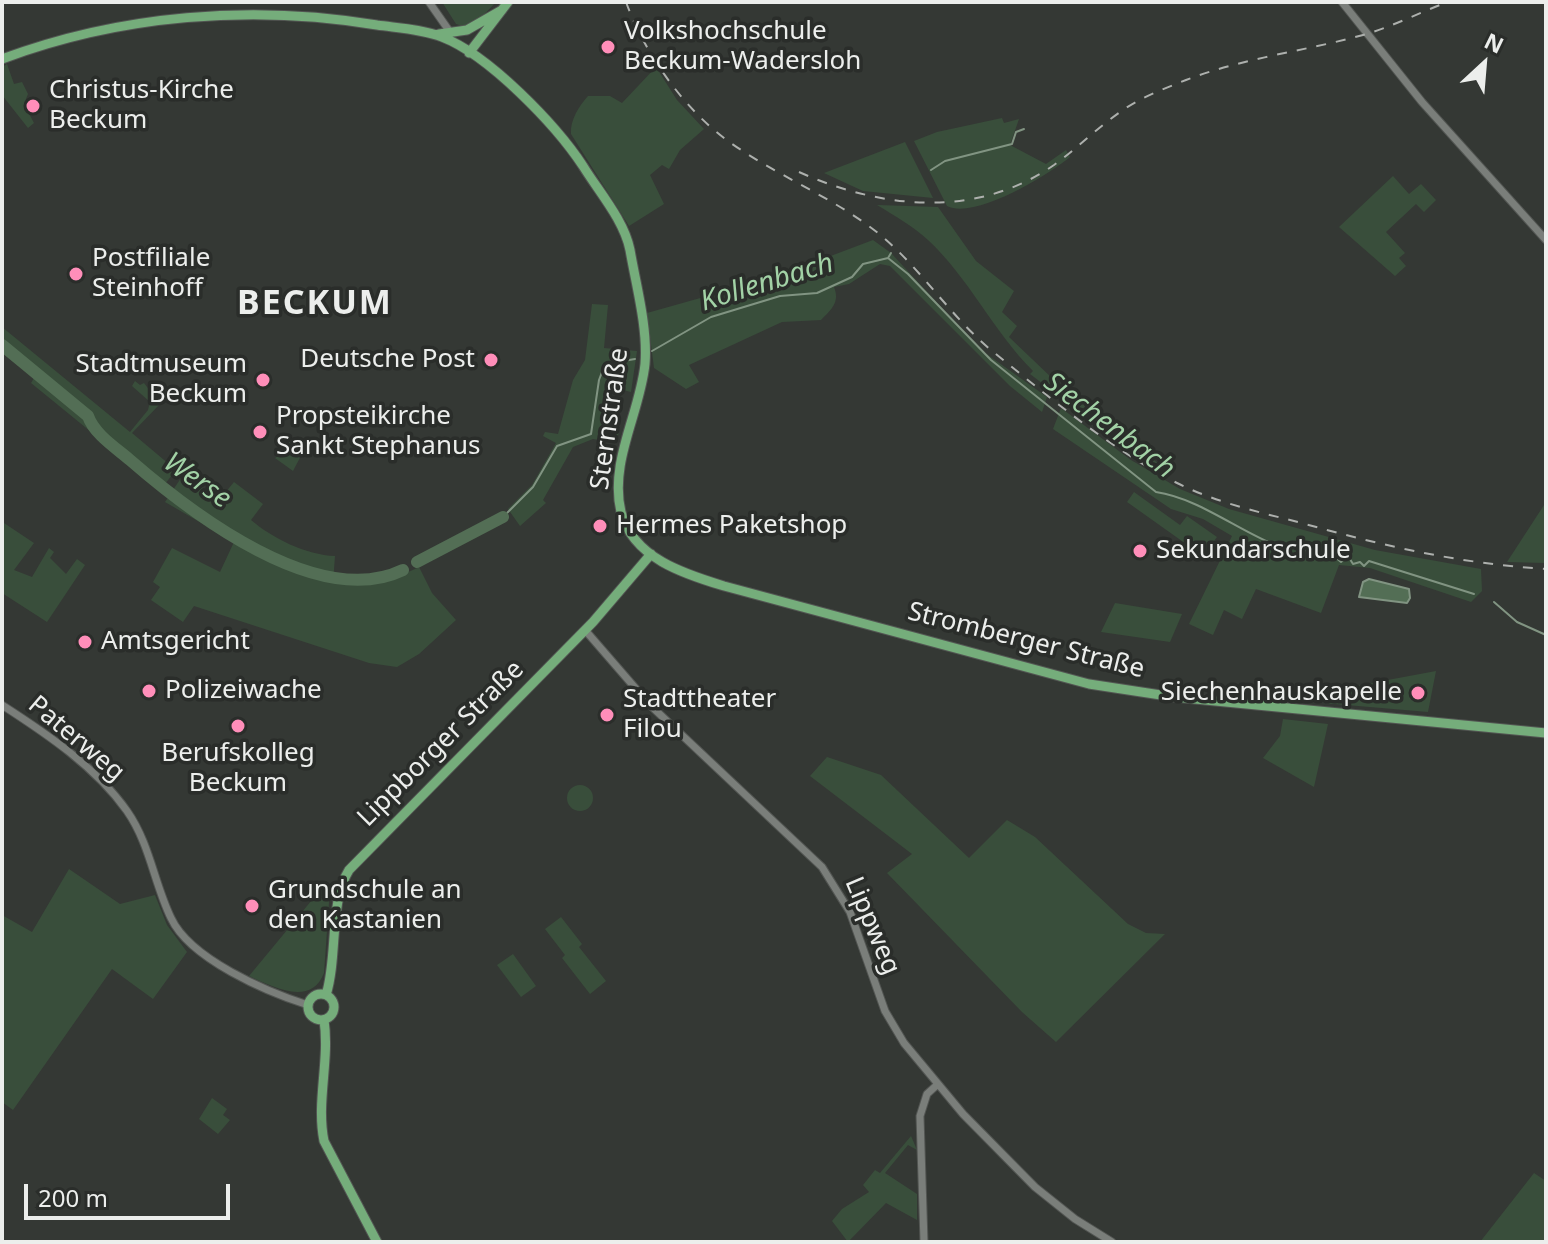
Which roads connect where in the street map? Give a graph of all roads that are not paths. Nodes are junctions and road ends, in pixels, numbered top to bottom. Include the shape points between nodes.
1 (429, 2) edge
2 (1342, 2) edge
3 (505, 6) edge
4 (450, 32) junction
5 (434, 34) junction
6 (469, 53) junction
7 (2, 59) edge
8 (1546, 240) edge
9 (651, 554) junction
10 (585, 630) junction
11 (2, 705) edge
12 (1546, 733) edge
13 (326, 995) junction
14 (308, 1005) junction
15 (324, 1020) junction
16 (938, 1084) junction
17 (377, 1242) edge
18 (924, 1242) edge
19 (1112, 1242) edge

1 - 4 street
2 - 8 street via 1422,102
3 - 4 main road via 467,30
3 - 6 main road
4 - 5 main road
4 - 6 main road
5 - 6 main road
5 - 7 main road via 319,17 203,16 87,34
6 - 9 main road, Sternstraße via 555,127 626,238 645,350 619,472 620,502 627,528
9 - 10 main road, Lippborger Straße
9 - 12 main road, Stromberger Straße via 675,569 724,586 1089,684
10 - 13 main road, Lippborger Straße via 349,870
10 - 16 street, Lippweg via 629,684 822,867 850,912 885,1011
11 - 14 street, Paterweg via 76,758 115,796 138,829 169,914 186,938 250,982
13 - 14 main road via 313,996
13 - 15 main road via 335,1009
14 - 15 main road via 311,1016
15 - 17 main road via 324,1141
16 - 18 street via 923,1100 920,1116
16 - 19 street, Lippweg via 1035,1187

